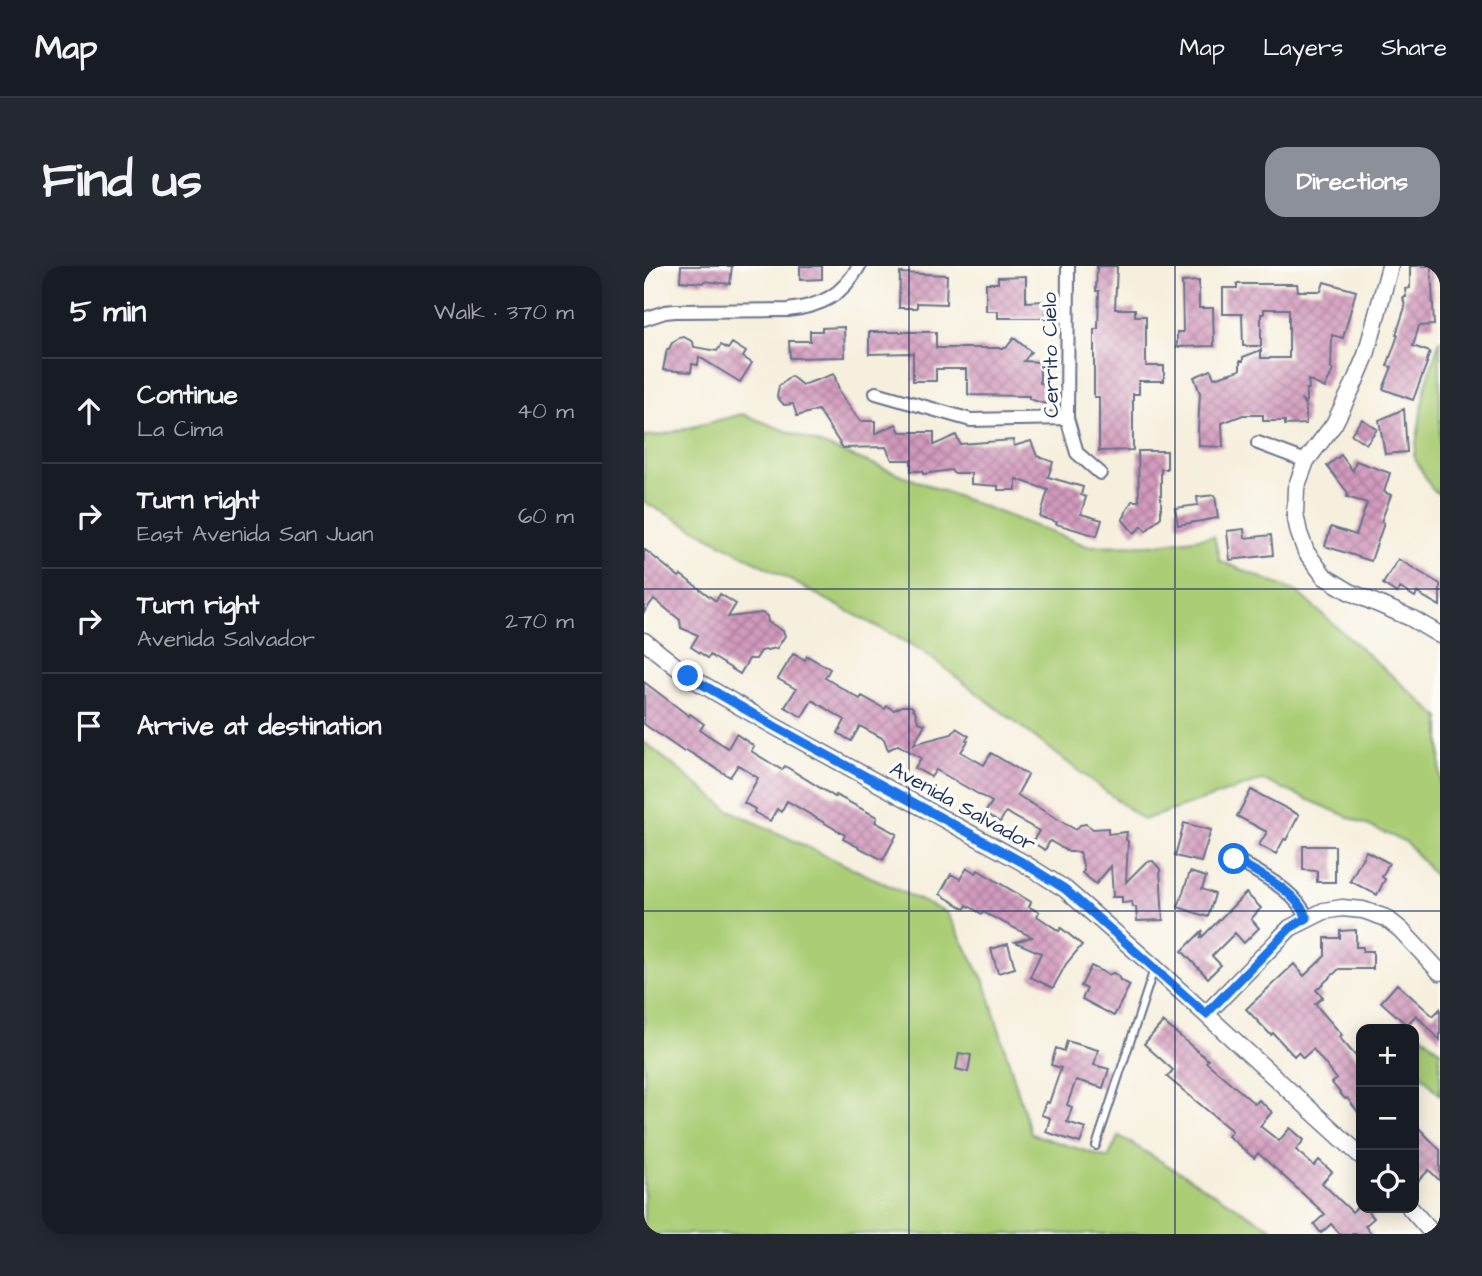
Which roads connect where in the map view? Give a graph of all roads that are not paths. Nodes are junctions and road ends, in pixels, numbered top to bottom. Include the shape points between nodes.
1 (859, 266) edge
2 (1068, 266) edge
3 (1390, 266) edge
4 (644, 319) edge
5 (876, 393) dead end
6 (1068, 418) junction
7 (1258, 443) dead end
8 (1306, 461) junction
9 (1100, 473) dead end
10 (1440, 635) edge
11 (644, 641) edge
12 (1234, 859) dead end
13 (1307, 918) junction
14 (1154, 967) junction
15 (1440, 972) edge
16 (1206, 1014) junction
17 (1096, 1146) dead end
18 (1356, 1151) edge
19 (1414, 1213) edge
20 (1433, 1234) edge

1 - 4 street via 832,298 807,308 675,311
2 - 6 street, Cerrito Cielo
3 - 8 street via 1353,387 1334,424
5 - 6 street via 971,420
6 - 9 street, Cerrito Cielo via 1077,453
7 - 8 street
8 - 10 street via 1296,488 1295,514 1306,552 1325,577
11 - 14 street, Avenida Salvador via 688,676 1065,889
12 - 13 street via 1285,890
13 - 15 street via 1342,908 1386,919
13 - 16 street via 1290,928
14 - 16 street, Avenida Salvador
14 - 17 lane
16 - 18 street, Avenida Salvador
19 - 20 street

